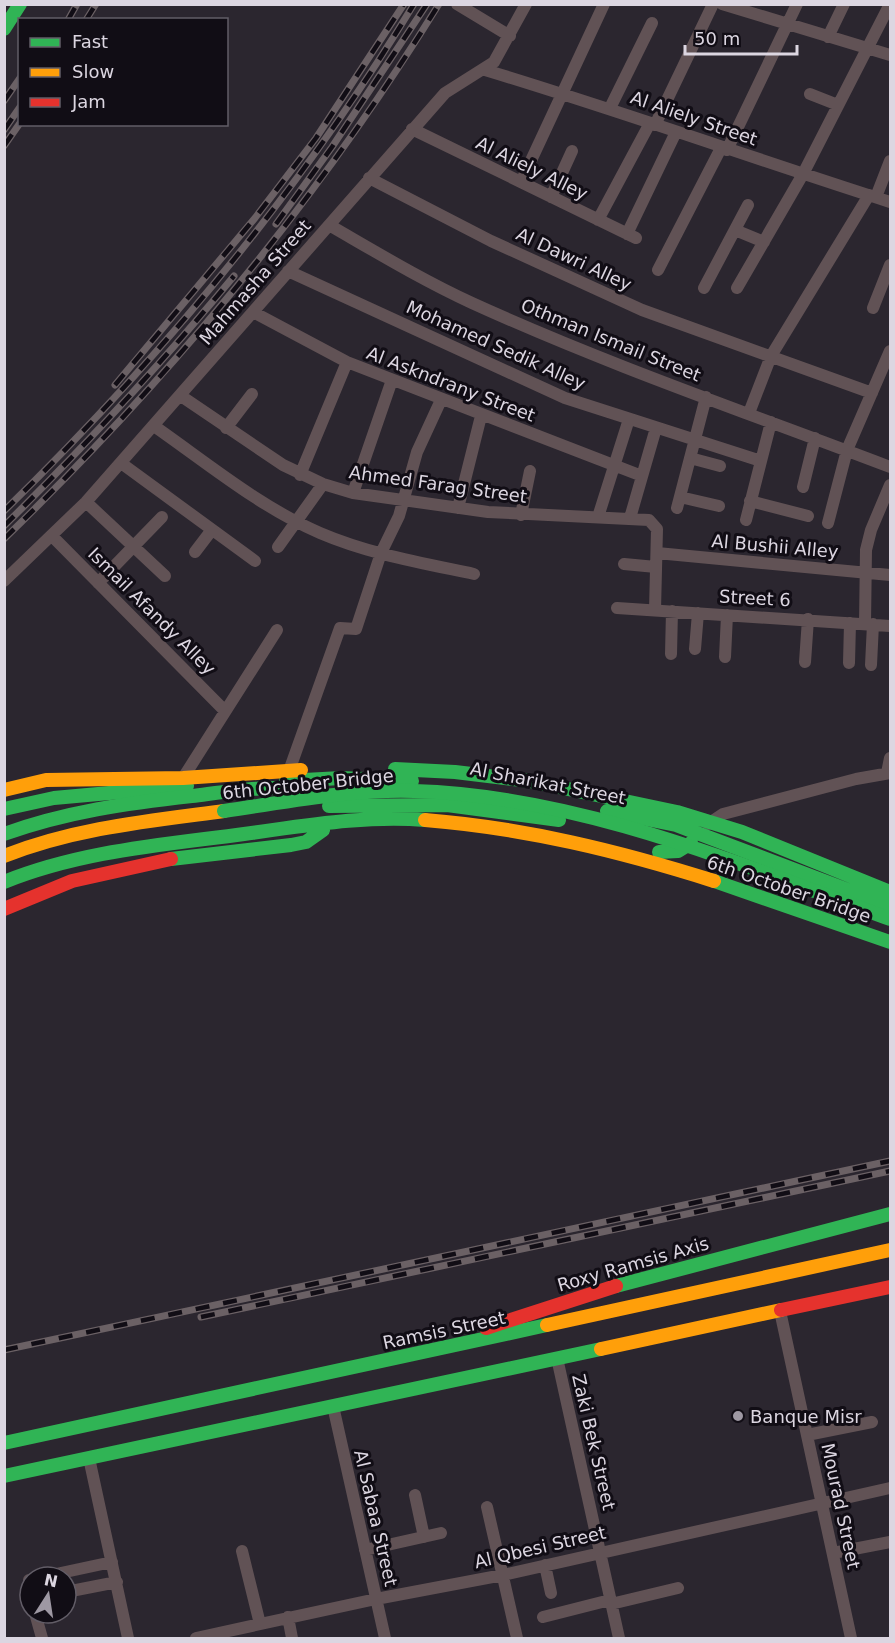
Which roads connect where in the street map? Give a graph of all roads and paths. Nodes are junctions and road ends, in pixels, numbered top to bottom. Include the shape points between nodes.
1 (20, 4) edge
2 (457, 4) edge
3 (526, 4) edge
4 (604, 4) edge
5 (713, 4) edge
6 (722, 4) edge
7 (796, 4) edge
8 (844, 4) edge
9 (890, 4) edge
10 (652, 23) dead end
11 (787, 24) junction
12 (4, 29) edge
13 (510, 36) junction
14 (828, 37) junction
15 (867, 48) junction
16 (891, 55) edge
17 (484, 70) junction
18 (563, 93) junction
19 (810, 94) dead end
20 (838, 105) junction
21 (610, 108) junction
22 (652, 124) junction
23 (412, 129) junction
24 (676, 132) junction
25 (724, 149) junction
26 (572, 151) dead end
27 (891, 161) edge
28 (803, 174) junction
29 (369, 178) junction
30 (521, 182) junction
31 (872, 196) junction
32 (550, 197) junction
33 (891, 202) edge
34 (748, 205) dead end
35 (598, 220) junction
36 (328, 225) junction
37 (735, 230) junction
38 (764, 243) junction
39 (891, 265) edge
40 (658, 270) dead end
41 (288, 271) junction
42 (704, 288) dead end
43 (737, 288) dead end
44 (873, 308) dead end
45 (253, 312) junction
46 (891, 351) edge
47 (771, 356) junction
48 (347, 362) junction
49 (393, 380) junction
50 (872, 393) junction
51 (252, 394) dead end
52 (181, 396) junction
53 (706, 397) junction
54 (441, 400) junction
55 (748, 413) junction
56 (481, 416) junction
57 (629, 419) junction
58 (771, 422) junction
59 (154, 426) junction
60 (226, 428) junction
61 (656, 428) junction
62 (815, 438) junction
63 (695, 440) junction
64 (847, 450) junction
65 (690, 458) junction
66 (761, 460) junction
67 (121, 464) junction
68 (614, 466) junction
69 (720, 466) dead end
70 (891, 467) edge
71 (530, 471) dead end
72 (300, 475) junction
73 (642, 476) junction
74 (323, 484) junction
75 (891, 485) edge
76 (803, 487) dead end
77 (353, 493) junction
78 (405, 500) junction
79 (750, 501) junction
80 (86, 502) junction
81 (720, 506) dead end
82 (458, 508) junction
83 (885, 512) edge
84 (522, 515) junction
85 (808, 516) dead end
86 (598, 517) junction
87 (162, 518) dead end
88 (630, 518) junction
89 (746, 520) dead end
90 (297, 522) junction
91 (828, 523) dead end
92 (211, 531) junction
93 (53, 537) junction
94 (134, 547) junction
95 (278, 548) dead end
96 (195, 552) dead end
97 (657, 553) junction
98 (381, 554) junction
99 (255, 561) dead end
100 (624, 564) dead end
101 (656, 567) junction
102 (865, 573) junction
103 (474, 574) dead end
104 (891, 575) edge
105 (165, 576) dead end
106 (4, 582) edge
107 (98, 583) junction
108 (617, 608) dead end
109 (655, 610) junction
110 (672, 611) junction
111 (698, 613) junction
112 (727, 615) junction
113 (808, 620) junction
114 (850, 623) junction
115 (869, 624) junction
116 (891, 626) edge
117 (277, 630) dead end
118 (695, 649) dead end
119 (671, 654) dead end
120 (725, 657) dead end
121 (805, 662) dead end
122 (849, 663) dead end
123 (871, 665) dead end
124 (225, 711) junction
125 (891, 758) edge
126 (289, 771) junction
127 (889, 773) edge
128 (183, 778) junction
129 (245, 783) junction
130 (4, 790) edge
131 (326, 798) junction
132 (4, 809) edge
133 (711, 820) junction
134 (329, 824) junction
135 (4, 834) edge
136 (701, 834) junction
137 (660, 852) junction
138 (4, 856) edge
139 (708, 869) junction
140 (4, 871) edge
141 (4, 882) edge
142 (891, 892) edge
143 (891, 906) edge
144 (4, 909) edge
145 (891, 919) edge
146 (891, 932) edge
147 (891, 942) edge
148 (891, 1214) edge
149 (891, 1250) edge
150 (891, 1287) edge
151 (780, 1311) junction
152 (557, 1358) junction
153 (390, 1360) junction
154 (333, 1406) junction
155 (872, 1422) dead end
156 (807, 1436) junction
157 (4, 1443) edge
158 (89, 1458) junction
159 (4, 1476) edge
160 (891, 1488) edge
161 (415, 1495) dead end
162 (822, 1502) junction
163 (487, 1507) dead end
164 (441, 1533) dead end
165 (424, 1537) junction
166 (891, 1542) edge
167 (365, 1550) junction
168 (242, 1551) dead end
169 (600, 1552) junction
170 (833, 1553) junction
171 (112, 1562) junction
172 (545, 1565) junction
173 (78, 1569) edge
174 (503, 1575) junction
175 (117, 1582) junction
176 (678, 1588) dead end
177 (78, 1590) edge
178 (551, 1593) dead end
179 (376, 1599) junction
180 (611, 1602) junction
181 (288, 1617) junction
182 (543, 1617) dead end
183 (260, 1624) junction
184 (231, 1635) edge
185 (128, 1638) edge
186 (196, 1638) edge
187 (292, 1638) edge
188 (384, 1638) edge
189 (517, 1638) edge
190 (619, 1638) edge
191 (850, 1638) edge

1 - 12 main road
2 - 13 street
3 - 13 street, Mahmasha Street
4 - 18 street
5 - 22 street
6 - 11 street
7 - 11 street
8 - 14 street
9 - 15 street
10 - 21 street
11 - 14 street
11 - 25 street
13 - 17 street, Mahmasha Street via 494,62
14 - 15 street
15 - 16 street
15 - 20 street
17 - 18 street, Al Aliely Street
17 - 23 street, Mahmasha Street via 445,93
18 - 21 street, Al Aliely Street
18 - 30 street
19 - 20 street
20 - 28 street
21 - 22 street, Al Aliely Street
22 - 24 street, Al Aliely Street
22 - 35 street
23 - 29 street, Mahmasha Street
23 - 30 street, Al Aliely Alley
24 - 25 street, Al Aliely Street
24 - 35 street, Al Aliely Alley via 631,236
25 - 28 street, Al Aliely Street
25 - 40 street
26 - 32 street
27 - 31 street
28 - 31 street, Al Aliely Street
28 - 38 street
29 - 36 street, Mahmasha Street
29 - 47 street, Al Dawri Alley via 491,241 642,310
30 - 32 street, Al Aliely Alley
31 - 33 street, Al Aliely Street
31 - 47 street
32 - 35 street, Al Aliely Alley
34 - 37 street
36 - 41 street, Mahmasha Street
36 - 53 street, Othman Ismail Street via 472,303
37 - 38 street
37 - 42 street
38 - 43 street
39 - 44 street
41 - 45 street, Mahmasha Street
41 - 57 street, Mohamed Sedik Alley via 566,398
45 - 48 street, Al Askndrany Street
45 - 52 street, Mahmasha Street
46 - 50 street
47 - 50 street, Al Dawri Alley
47 - 55 street
48 - 49 street, Al Askndrany Street
48 - 72 street
49 - 54 street, Al Askndrany Street
49 - 77 street
50 - 64 street
51 - 60 street
52 - 59 street, Mahmasha Street
52 - 60 street, Ahmed Farag Street
53 - 55 street, Othman Ismail Street
53 - 63 street
54 - 56 street, Al Askndrany Street
54 - 78 street via 417,452
55 - 58 street, Othman Ismail Street
56 - 68 street, Al Askndrany Street
56 - 82 street
57 - 61 street, Mohamed Sedik Alley
57 - 68 street
58 - 62 street, Othman Ismail Street
58 - 66 street
59 - 67 street, Mahmasha Street
59 - 90 street
60 - 72 street, Ahmed Farag Street
61 - 63 street, Mohamed Sedik Alley
61 - 73 street
62 - 64 street, Othman Ismail Street
62 - 76 street
63 - 65 street
63 - 66 street, Mohamed Sedik Alley
64 - 70 street, Othman Ismail Street
64 - 91 street
65 - 69 street
65 - 81 street via 679,502
66 - 79 street
67 - 80 street, Mahmasha Street
67 - 92 street
68 - 73 street, Al Askndrany Street
68 - 86 street
71 - 84 street
72 - 74 street, Ahmed Farag Street
73 - 88 street
74 - 77 street, Ahmed Farag Street
74 - 90 street
75 - 83 street
77 - 78 street, Ahmed Farag Street
78 - 82 street, Ahmed Farag Street
78 - 98 street
79 - 85 street
79 - 89 street
80 - 93 street, Mahmasha Street
80 - 94 street
82 - 84 street, Ahmed Farag Street
83 - 102 street via 868,540
84 - 86 street, Ahmed Farag Street
86 - 88 street, Ahmed Farag Street
87 - 94 street
88 - 97 street, Ahmed Farag Street via 652,522 657,529
90 - 95 street
90 - 98 street
92 - 96 street
92 - 99 street
93 - 106 street, Mahmasha Street
93 - 107 street, Ismail Afandy Alley
94 - 105 street
94 - 107 street
97 - 101 street
97 - 102 street, Al Bushii Alley
98 - 103 street
98 - 126 street via 356,629 340,628
100 - 101 street
101 - 109 street
102 - 104 street, Al Bushii Alley
102 - 115 street
107 - 124 street, Ismail Afandy Alley
108 - 109 street, Street 6
109 - 110 street, Street 6
110 - 111 street, Street 6
110 - 119 street
111 - 112 street, Street 6
111 - 118 street
112 - 113 street, Street 6
112 - 120 street
113 - 114 street, Street 6
113 - 121 street
114 - 115 street, Street 6
114 - 122 street
115 - 116 street, Street 6
115 - 123 street
117 - 124 street
124 - 128 street
125 - 127 street
126 - 128 main road, Al Sharikat Street
126 - 133 main road, Al Sharikat Street via 415,770 494,776
127 - 133 street via 834,784
128 - 130 main road, Al Sharikat Street via 46,780
129 - 132 main road, Al Sharikat Street via 54,798
129 - 136 main road, Al Sharikat Street via 341,778 489,787 676,825
129 - 136 main road via 259,797 287,808 447,805 543,817 657,841 680,841
131 - 135 main road, bridge via 301,789 232,790 113,805 63,815
131 - 138 main road, 6th October Bridge, bridge via 88,830
131 - 145 main road, 6th October Bridge, bridge via 413,791 526,802 648,834
133 - 136 street
133 - 142 main road, Al Sharikat Street
134 - 141 main road, 6th October Bridge via 95,853 56,862
134 - 144 main road via 306,842 154,862 56,886
134 - 147 main road, 6th October Bridge via 417,819 486,824 544,834 652,862
136 - 137 main road via 678,850
136 - 139 main road via 698,852
136 - 143 main road, Al Sharikat Street
137 - 139 main road
137 - 140 main road via 594,834 496,816 384,810 302,815 140,835 80,847
139 - 146 main road
148 - 153 main road, Roxy Ramsis Axis via 623,1284
149 - 153 main road, Ramsis Street
150 - 151 main road
151 - 152 main road
151 - 156 street, Mourad Street
152 - 154 main road
152 - 169 street, Zaki Bek Street
153 - 157 main road, Ramsis Street
154 - 158 main road
154 - 167 street, Al Sabaa Street
155 - 156 street
156 - 162 street, Mourad Street
158 - 159 main road
158 - 171 street
160 - 162 street, Al Qbesi Street
161 - 165 street
162 - 169 street, Al Qbesi Street
162 - 170 street, Mourad Street
163 - 174 street
164 - 165 street
165 - 167 street
166 - 170 street
167 - 179 street, Al Sabaa Street
168 - 183 street
169 - 172 street, Al Qbesi Street
169 - 180 street, Zaki Bek Street
170 - 191 street, Mourad Street
171 - 173 street
171 - 175 street
172 - 174 street, Al Qbesi Street
172 - 178 street
174 - 179 street, Al Qbesi Street
174 - 189 street
175 - 177 street
175 - 185 street
176 - 180 street
179 - 181 street, Al Qbesi Street
179 - 188 street, Al Sabaa Street
180 - 182 street
180 - 190 street, Zaki Bek Street
181 - 183 street, Al Qbesi Street
181 - 187 street
183 - 184 street, Al Qbesi Street
184 - 186 street, Al Qbesi Street

